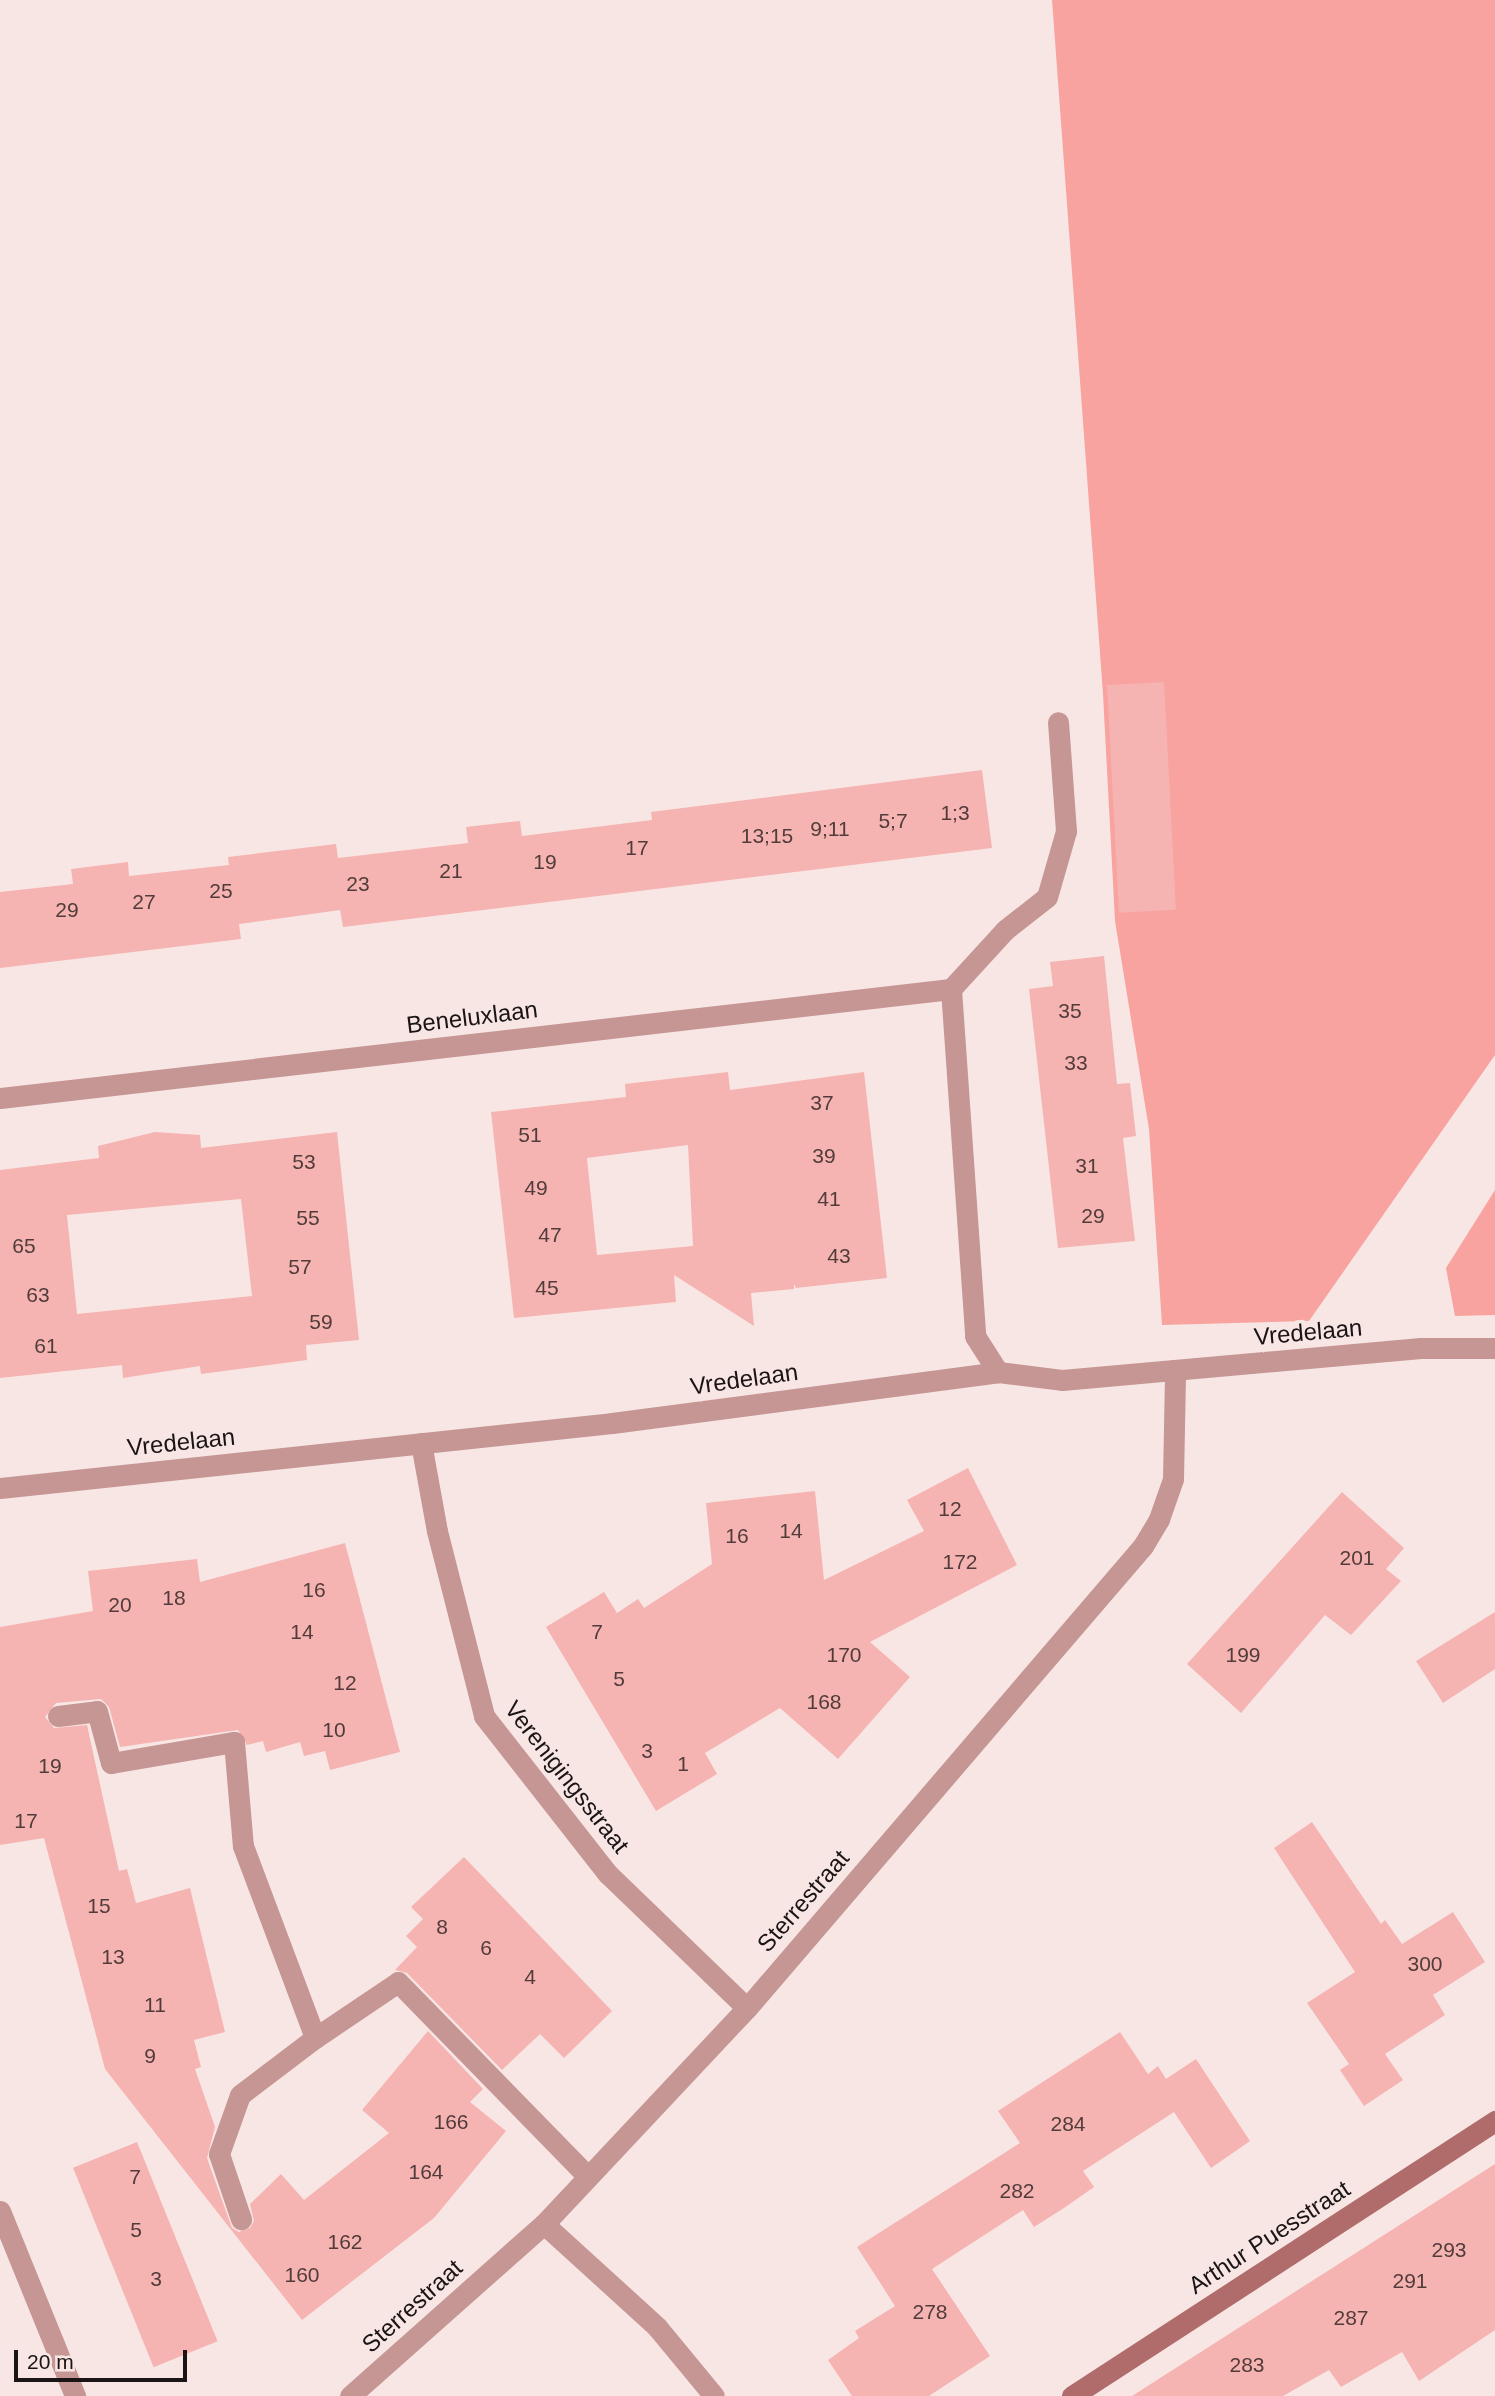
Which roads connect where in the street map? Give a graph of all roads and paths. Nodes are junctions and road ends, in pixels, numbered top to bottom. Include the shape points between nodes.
1 (1058, 722) dead end
2 (951, 989) junction
3 (0, 1098) edge
4 (1495, 1348) edge
5 (1175, 1370) junction
6 (998, 1372) junction
7 (421, 1443) junction
8 (0, 1488) edge
9 (58, 1716) dead end
10 (747, 2008) junction
11 (315, 2038) junction
12 (1495, 2122) edge
13 (588, 2177) junction
14 (0, 2211) edge
15 (241, 2219) dead end
16 (544, 2224) junction
17 (75, 2396) edge
18 (350, 2396) edge
19 (714, 2396) edge
20 (1072, 2396) edge

1 - 2 street via 1066,831 1047,897 1004,930
2 - 3 street, Beneluxlaan
2 - 6 street via 975,1336
4 - 5 street, Vredelaan via 1421,1348
5 - 6 street, Vredelaan via 1062,1380
5 - 10 street, Sterrestraat via 1173,1479 1159,1519 1143,1546
6 - 7 street, Vredelaan
7 - 8 street, Vredelaan
7 - 10 street, Verenigingsstraat via 484,1716 608,1874
9 - 11 street via 97,1711 111,1763 234,1742 243,1846
10 - 13 street, Sterrestraat
11 - 13 street via 398,1982
11 - 15 street via 240,2095 219,2154
12 - 20 street, Arthur Puesstraat
13 - 16 street, Sterrestraat
14 - 17 street
16 - 18 street, Sterrestraat
16 - 19 street via 657,2327

